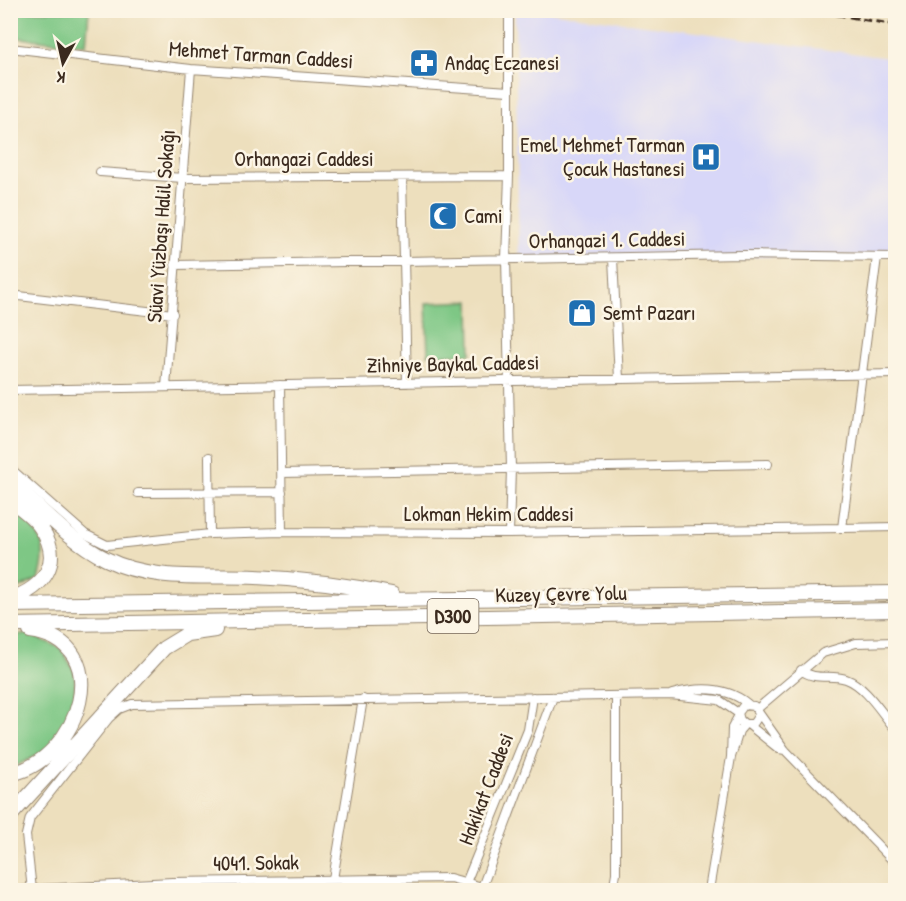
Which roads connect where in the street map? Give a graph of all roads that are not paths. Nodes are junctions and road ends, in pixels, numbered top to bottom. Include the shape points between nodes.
1 (509, 15) dead end
2 (10, 48) edge
3 (191, 69) junction
4 (509, 91) junction
5 (100, 172) dead end
6 (509, 176) junction
7 (402, 177) junction
8 (183, 178) junction
9 (877, 257) junction
10 (896, 257) edge
11 (614, 258) junction
12 (506, 259) junction
13 (404, 262) junction
14 (175, 265) junction
15 (10, 295) edge
16 (173, 314) junction
17 (896, 374) edge
18 (861, 375) junction
19 (619, 379) junction
20 (507, 381) junction
21 (407, 383) junction
22 (280, 385) junction
23 (166, 387) junction
24 (10, 390) edge
25 (209, 457) dead end
26 (768, 464) dead end
27 (10, 468) edge
28 (511, 469) junction
29 (282, 473) junction
30 (10, 481) edge
31 (282, 492) junction
32 (209, 493) junction
33 (138, 494) dead end
34 (10, 500) edge
35 (896, 527) edge
36 (842, 528) junction
37 (282, 532) junction
38 (509, 533) junction
39 (210, 534) junction
40 (896, 593) edge
41 (10, 599) edge
42 (421, 600) junction
43 (10, 605) edge
44 (896, 610) edge
45 (349, 620) junction
46 (10, 627) edge
47 (896, 642) edge
48 (801, 670) junction
49 (670, 695) junction
50 (616, 696) junction
51 (533, 697) junction
52 (553, 697) junction
53 (363, 699) junction
54 (748, 704) junction
55 (758, 712) junction
56 (738, 715) junction
57 (747, 724) junction
58 (896, 730) edge
59 (785, 750) junction
60 (731, 758) junction
61 (10, 774) edge
62 (10, 816) edge
63 (896, 864) edge
64 (333, 879) junction
65 (268, 881) junction
66 (173, 886) edge
67 (464, 887) edge
68 (31, 889) edge
69 (481, 889) edge
70 (19, 891) edge
71 (268, 891) edge
72 (493, 891) edge
73 (613, 891) edge
74 (709, 891) edge

1 - 4 street
2 - 3 street, Mehmet Tarman Caddesi
3 - 4 street, Mehmet Tarman Caddesi
3 - 8 street, Süavi Yüzbaşı Halil Sokağı
4 - 6 street
5 - 8 street, Orhangazi Caddesi
6 - 7 street, Orhangazi Caddesi
6 - 12 street
7 - 8 street, Orhangazi Caddesi
7 - 13 street
8 - 14 street, Süavi Yüzbaşı Halil Sokağı
9 - 10 street, Orhangazi 1. Caddesi
9 - 11 street, Orhangazi 1. Caddesi
9 - 18 street
11 - 12 street, Orhangazi 1. Caddesi
11 - 19 street
12 - 13 street, Orhangazi 1. Caddesi
12 - 20 street
13 - 14 street, Orhangazi 1. Caddesi
13 - 21 street
14 - 16 street, Süavi Yüzbaşı Halil Sokağı
15 - 16 street
16 - 23 street, Süavi Yüzbaşı Halil Sokağı
17 - 18 street, Zihniye Baykal Caddesi
18 - 19 street, Zihniye Baykal Caddesi
18 - 36 street
19 - 20 street, Zihniye Baykal Caddesi
20 - 21 street, Zihniye Baykal Caddesi
20 - 28 street
21 - 22 street, Zihniye Baykal Caddesi
22 - 23 street, Zihniye Baykal Caddesi
22 - 29 street
23 - 24 street, Zihniye Baykal Caddesi
25 - 32 street
26 - 28 street
27 - 39 street, Lokman Hekim Caddesi via 85,534 100,542
28 - 29 street
28 - 38 street
29 - 31 street
30 - 42 highway via 85,547 106,560 133,569 171,575 313,582
31 - 32 street
31 - 37 street
32 - 33 street
32 - 39 street
34 - 41 highway via 41,528 50,558 47,574 39,585
35 - 36 street, Lokman Hekim Caddesi
36 - 38 street, Lokman Hekim Caddesi
37 - 38 street, Lokman Hekim Caddesi
37 - 39 street, Lokman Hekim Caddesi
40 - 42 highway, Kuzey Çevre Yolu / D300
42 - 43 highway, Kuzey Çevre Yolu / D300
44 - 45 highway, Kuzey Çevre Yolu / D300
45 - 46 highway, Kuzey Çevre Yolu / D300
45 - 62 highway via 309,627 207,630 178,638 123,691
46 - 61 highway via 49,634 64,644 76,662 81,685 78,711 62,743 39,763
47 - 48 street via 840,646 814,658
48 - 55 street
48 - 58 street via 810,676 850,681
49 - 50 street
49 - 54 street via 720,690
49 - 56 street via 719,700
50 - 52 street
50 - 73 street
51 - 52 street
51 - 53 street
51 - 67 street, Hakikat Caddesi via 528,730
52 - 69 street, Hakikat Caddesi
53 - 64 street
53 - 68 street via 140,702 119,709 30,818 26,835
54 - 55 street
54 - 56 street via 741,707
55 - 57 street via 755,722
55 - 59 street
56 - 57 street
56 - 60 street via 732,728
57 - 59 street
57 - 60 street via 739,731
59 - 63 street
60 - 74 street
64 - 65 street, 4041. Sokak
64 - 67 street, 4041. Sokak via 450,878
65 - 66 street, 4041. Sokak
65 - 71 street
66 - 68 street, 4041. Sokak
67 - 69 street, 4041. Sokak
68 - 70 street, 4041. Sokak
69 - 72 street, 4041. Sokak

